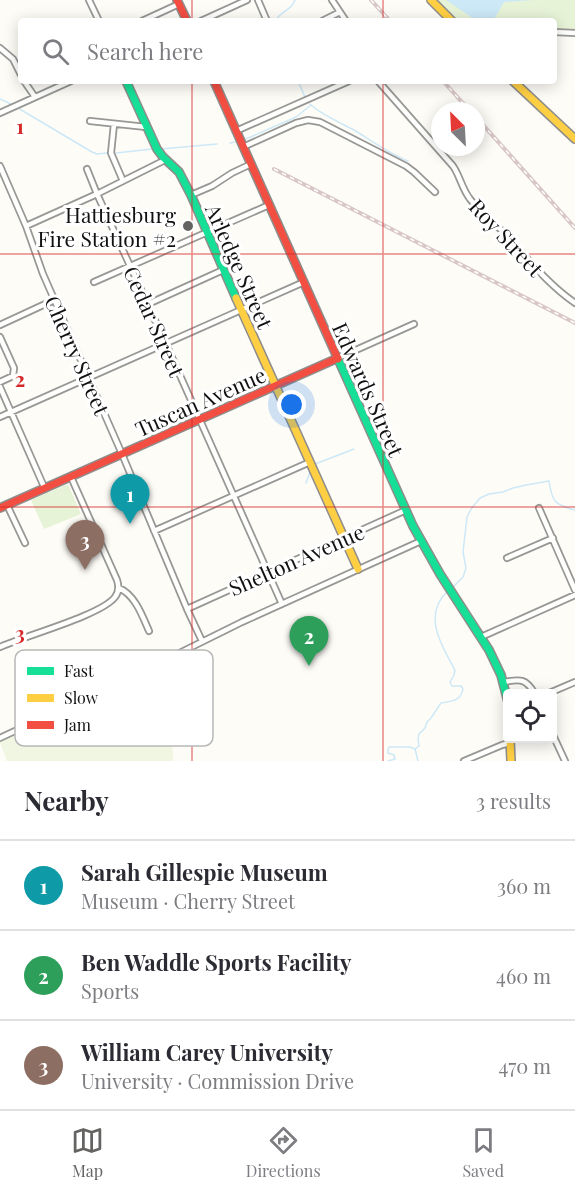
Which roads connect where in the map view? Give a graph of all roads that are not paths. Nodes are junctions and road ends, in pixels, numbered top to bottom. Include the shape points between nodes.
1 (89, 0) edge
2 (247, 0) edge
3 (258, 0) edge
4 (332, 0) edge
5 (431, 0) edge
6 (178, 2) edge
7 (340, 12) junction
8 (98, 18) edge
9 (148, 18) edge
10 (186, 18) edge
11 (208, 18) edge
12 (266, 18) edge
13 (328, 18) edge
14 (344, 18) edge
15 (449, 18) edge
16 (557, 32) edge
17 (575, 33) edge
18 (0, 48) edge
19 (18, 69) edge
20 (26, 84) edge
21 (64, 84) edge
22 (127, 84) edge
23 (215, 84) edge
24 (342, 84) edge
25 (381, 84) edge
26 (516, 84) edge
27 (35, 97) junction
28 (0, 112) edge
29 (90, 121) dead end
30 (114, 124) junction
31 (146, 127) junction
32 (236, 131) junction
33 (575, 139) edge
34 (243, 147) junction
35 (165, 160) junction
36 (251, 164) junction
37 (0, 166) edge
38 (87, 169) dead end
39 (123, 181) junction
40 (435, 192) dead end
41 (97, 194) junction
42 (191, 195) junction
43 (269, 206) junction
44 (26, 226) junction
45 (207, 232) junction
46 (130, 266) junction
47 (223, 270) junction
48 (94, 282) dead end
49 (304, 282) junction
50 (54, 300) junction
51 (575, 303) edge
52 (148, 304) junction
53 (241, 310) junction
54 (414, 324) dead end
55 (0, 325) edge
56 (0, 337) edge
57 (166, 344) junction
58 (338, 358) junction
59 (88, 378) junction
60 (0, 382) edge
61 (275, 386) junction
62 (0, 387) edge
63 (10, 413) junction
64 (0, 417) edge
65 (199, 420) junction
66 (122, 454) junction
67 (310, 462) junction
68 (71, 477) junction
69 (45, 489) junction
70 (234, 496) junction
71 (4, 507) edge
72 (539, 508) dead end
73 (406, 510) junction
74 (154, 531) junction
75 (343, 538) junction
76 (553, 538) junction
77 (421, 541) junction
78 (25, 543) dead end
79 (507, 558) dead end
80 (358, 569) junction
81 (268, 572) junction
82 (118, 588) junction
83 (575, 590) edge
84 (575, 595) edge
85 (282, 604) junction
86 (187, 609) junction
87 (148, 631) dead end
88 (481, 637) junction
89 (202, 641) junction
90 (0, 647) edge
91 (185, 650) edge
92 (504, 682) junction
93 (575, 682) edge
94 (505, 689) edge
95 (532, 689) edge
96 (557, 689) edge
97 (15, 731) edge
98 (0, 738) edge
99 (506, 743) edge
100 (510, 743) edge
101 (557, 743) edge
102 (464, 761) edge
103 (511, 761) edge
104 (565, 761) edge

1 - 8 street
2 - 11 street
3 - 12 street
4 - 7 street
5 - 15 main road
6 - 9 street
6 - 10 main road
7 - 13 street
7 - 14 street
16 - 17 street
18 - 19 street
20 - 27 street
21 - 27 street
22 - 31 main road, Arledge Street
23 - 32 main road, Edwards Street
24 - 32 street
25 - 51 street, Roy Street via 453,166 470,199 552,285
26 - 33 main road
27 - 28 street
29 - 30 street
30 - 31 street
30 - 39 street via 111,153
31 - 35 main road, Arledge Street
32 - 34 main road, Edwards Street
34 - 36 main road, Edwards Street
34 - 40 street via 296,123 320,122 406,166
35 - 39 street
35 - 42 main road, Arledge Street via 179,172
36 - 42 street
36 - 43 main road, Edwards Street
37 - 44 street, Cherry Street
38 - 41 street, Cedar Street
39 - 41 street
41 - 44 street
41 - 46 street, Cedar Street
42 - 45 main road, Arledge Street
43 - 45 street
43 - 49 main road, Edwards Street
44 - 50 street, Cherry Street
45 - 46 street
45 - 47 main road, Arledge Street
46 - 48 street
46 - 52 street, Cedar Street
47 - 52 street
47 - 53 main road, Arledge Street
49 - 53 street
49 - 58 main road, Edwards Street
50 - 55 street
50 - 59 street, Cherry Street
52 - 57 street, Cedar Street
53 - 57 street
53 - 61 main road, Arledge Street
54 - 58 street, Tuscan Avenue
56 - 60 street via 15,372
57 - 59 street
57 - 65 street, Cedar Street
58 - 61 main road, Tuscan Avenue
58 - 73 main road, Edwards Street
59 - 63 street
59 - 66 street, Cherry Street
61 - 65 main road, Tuscan Avenue
61 - 67 main road, Arledge Street
62 - 63 street
63 - 64 street
63 - 69 street
65 - 66 main road, Tuscan Avenue
65 - 70 street, Cedar Street
66 - 68 main road, Tuscan Avenue
66 - 74 street, Cherry Street
67 - 70 street
67 - 75 main road, Arledge Street
68 - 69 main road, Tuscan Avenue
68 - 82 street
69 - 71 main road, Tuscan Avenue
70 - 74 street
70 - 81 street, Cedar Street
71 - 78 street
72 - 76 street
73 - 75 street, Shelton Avenue
73 - 77 main road, Edwards Street
74 - 86 street, Cherry Street
75 - 80 main road, Arledge Street
75 - 81 street, Shelton Avenue
76 - 79 street
76 - 83 street
77 - 80 street
77 - 88 main road, Edwards Street
80 - 85 street
81 - 85 street, Cedar Street
81 - 86 street, Shelton Avenue
82 - 87 street via 134,601
82 - 90 street via 111,602 96,610
84 - 88 street
85 - 89 street
86 - 89 street, Cherry Street
88 - 92 main road, Edwards Street
89 - 91 street
92 - 94 main road, Edwards Street
92 - 95 street via 524,681
93 - 96 street
97 - 98 street
99 - 102 street
100 - 103 main road
101 - 104 street

